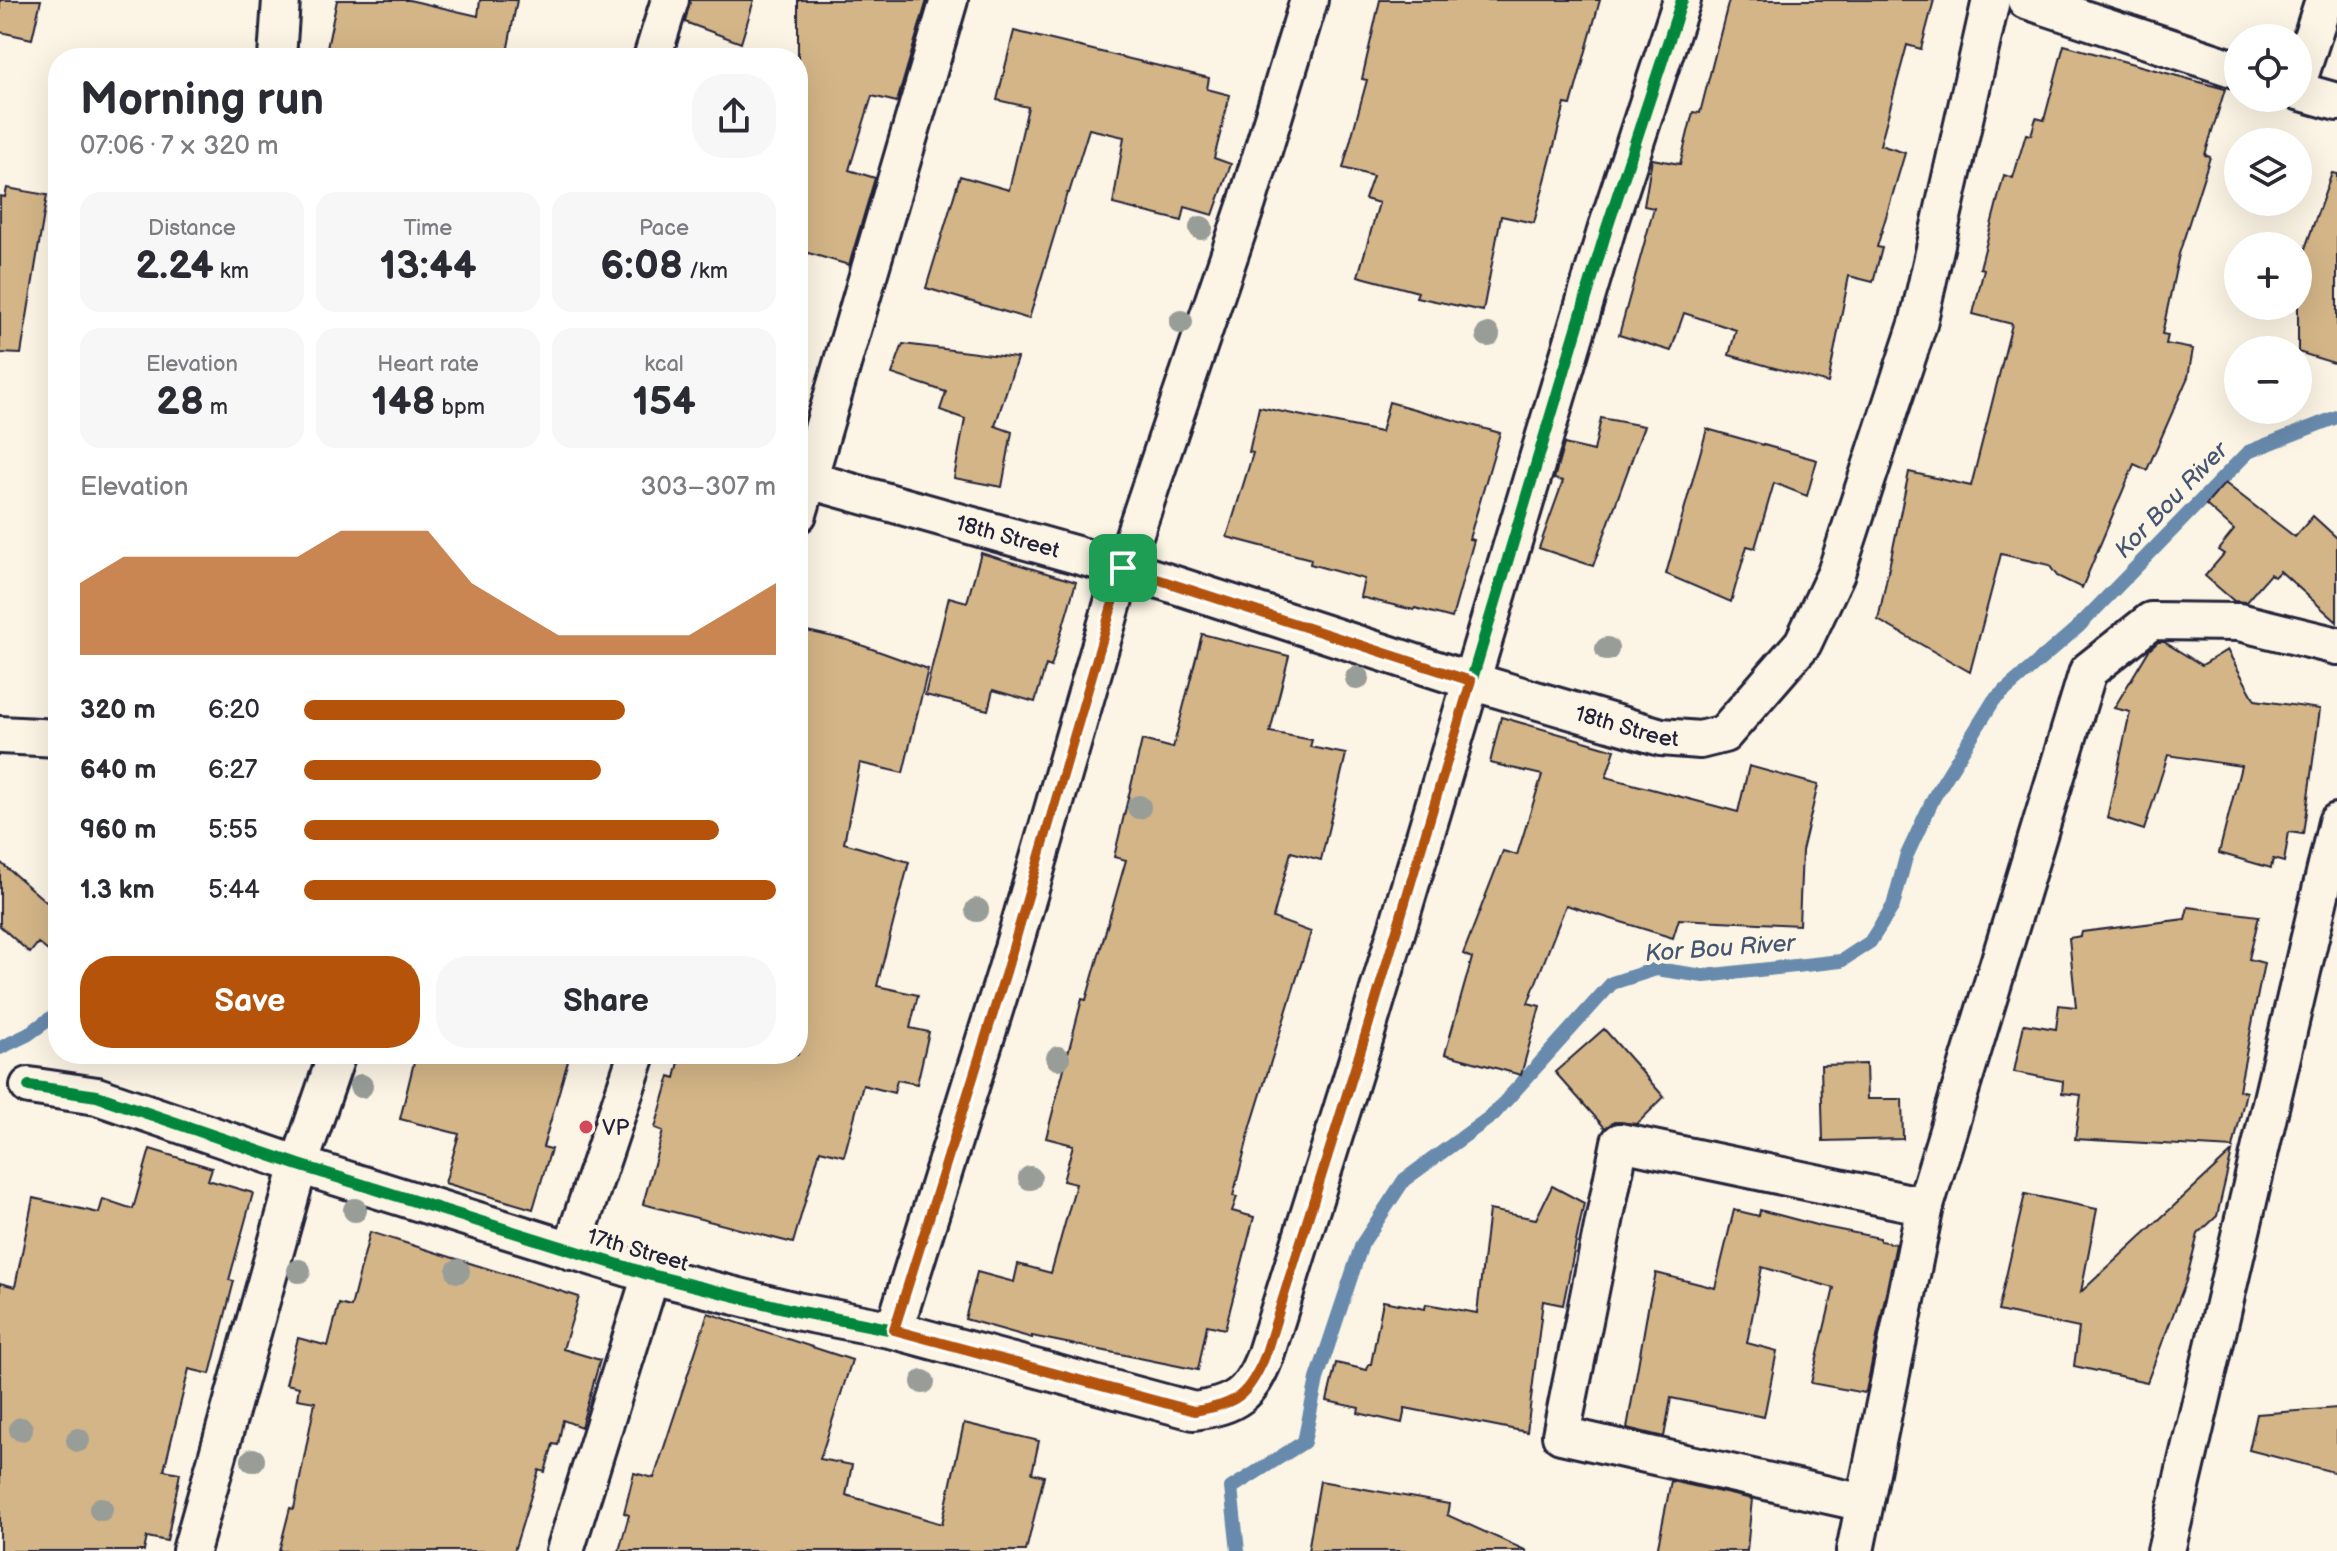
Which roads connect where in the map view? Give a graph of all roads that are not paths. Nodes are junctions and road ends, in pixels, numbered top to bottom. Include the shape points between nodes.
1 (281, 0) edge
2 (670, 0) edge
3 (949, 0) edge
4 (1309, 0) edge
5 (1682, 0) edge
6 (1991, 0) edge
7 (2026, 0) edge
8 (2324, 0) edge
9 (2312, 37) edge
10 (278, 48) edge
11 (655, 48) edge
12 (2224, 65) edge
13 (2312, 95) edge
14 (2337, 102) edge
15 (808, 467) edge
16 (808, 492) edge
17 (1123, 568) junction
18 (2337, 646) edge
19 (1471, 681) junction
20 (0, 735) edge
21 (48, 737) edge
22 (2337, 822) edge
23 (334, 1064) edge
24 (634, 1064) edge
25 (29, 1086) dead end
26 (299, 1165) junction
27 (1925, 1206) junction
28 (571, 1251) junction
29 (651, 1275) junction
30 (894, 1330) junction
31 (1864, 1503) junction
32 (191, 1551) edge
33 (565, 1551) edge
34 (1855, 1551) edge
35 (2166, 1551) edge

1 - 10 street
2 - 11 street
3 - 15 street
4 - 17 street via 1247,203
5 - 19 street via 1607,228
6 - 19 street, 18th Street via 1918,324 1836,573 1803,643 1724,734 1700,740 1661,737
7 - 12 street
8 - 9 street
13 - 14 street
16 - 17 street, 18th Street
17 - 19 street, 18th Street
17 - 30 street via 1006,972
18 - 27 street via 2239,622 2151,621 2088,671
19 - 30 street, 17th Street via 1265,1356 1242,1396 1218,1408 1194,1411
20 - 21 street
22 - 35 street
23 - 26 street
24 - 28 street
25 - 26 street, 17th Street via 97,1096
26 - 28 street, 17th Street
26 - 32 street
27 - 31 street
27 - 31 street via 1620,1142 1561,1435
28 - 29 street, 17th Street
29 - 30 street, 17th Street
29 - 33 street
31 - 34 street

